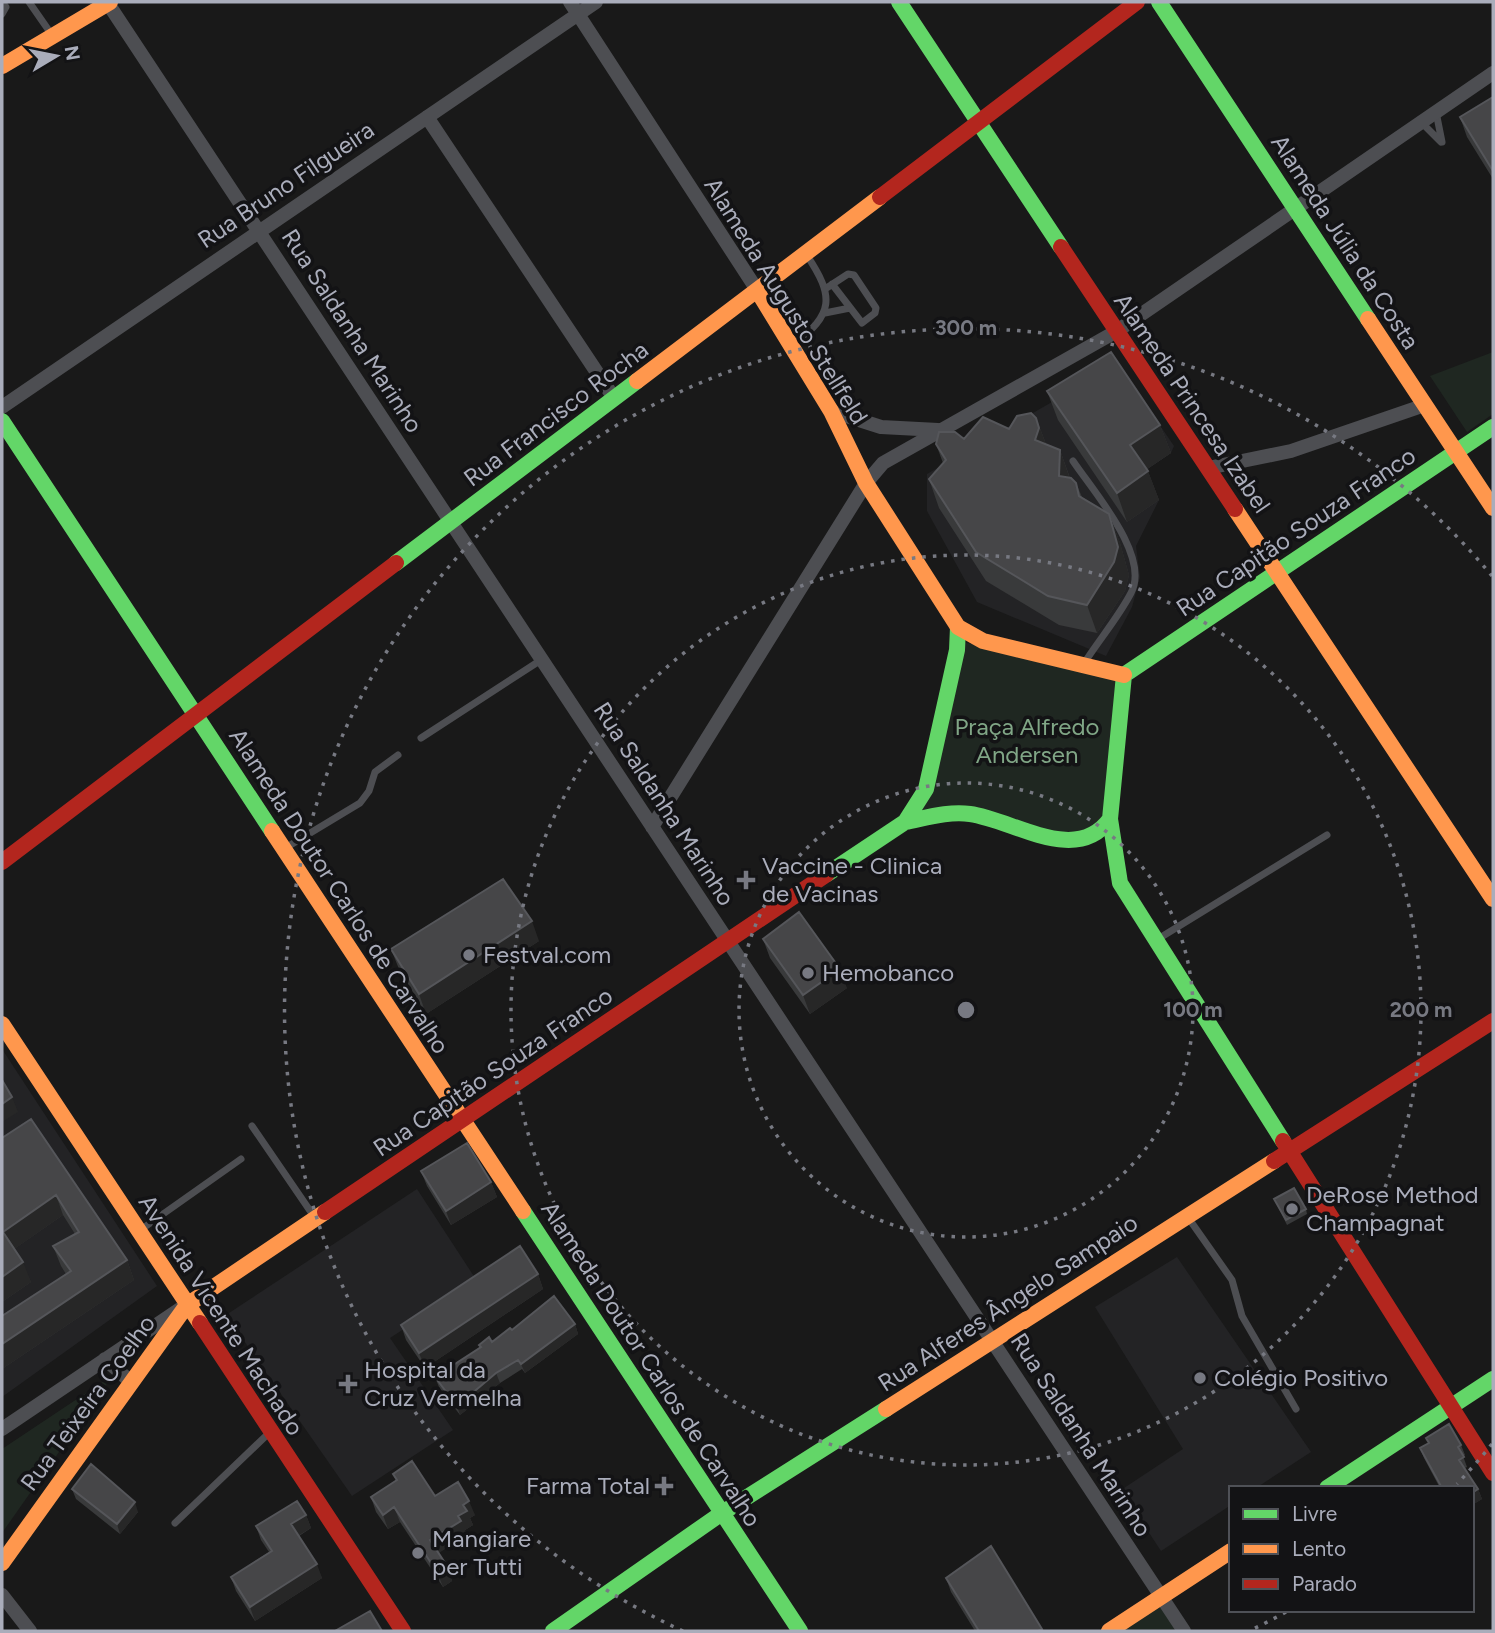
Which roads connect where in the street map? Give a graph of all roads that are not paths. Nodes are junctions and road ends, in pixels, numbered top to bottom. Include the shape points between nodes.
1 (2, 2) edge
2 (29, 2) edge
3 (108, 2) edge
4 (596, 2) edge
5 (898, 2) edge
6 (1137, 2) edge
7 (1160, 2) edge
8 (574, 8) edge
9 (2, 14) edge
10 (53, 36) junction
11 (2, 66) edge
12 (1493, 73) edge
13 (1436, 112) junction
14 (427, 117) junction
15 (978, 122) junction
16 (1421, 122) junction
17 (1296, 208) junction
18 (259, 232) junction
19 (806, 253) junction
20 (829, 287) junction
21 (757, 290) junction
22 (850, 308) junction
23 (825, 313) junction
24 (1116, 331) junction
25 (792, 346) junction
26 (614, 398) junction
27 (1425, 405) junction
28 (2, 407) edge
29 (831, 411) junction
30 (2, 421) edge
31 (1493, 427) edge
32 (939, 430) junction
33 (1456, 452) junction
34 (1073, 461) dead end
35 (1208, 468) junction
36 (866, 483) junction
37 (1493, 508) edge
38 (451, 522) junction
39 (1277, 572) junction
40 (958, 627) junction
41 (542, 660) junction
42 (1083, 665) junction
43 (1124, 675) junction
44 (196, 715) junction
45 (421, 738) dead end
46 (398, 755) dead end
47 (1110, 819) junction
48 (905, 822) junction
49 (652, 827) junction
50 (1327, 835) dead end
51 (284, 849) junction
52 (2, 862) edge
53 (1493, 899) edge
54 (1156, 940) junction
55 (728, 941) junction
56 (1493, 1021) edge
57 (2, 1024) edge
58 (463, 1119) junction
59 (252, 1126) dead end
60 (1289, 1150) junction
61 (242, 1159) dead end
62 (1187, 1216) junction
63 (315, 1219) junction
64 (138, 1231) junction
65 (187, 1304) junction
66 (992, 1340) junction
67 (105, 1359) junction
68 (1493, 1379) edge
69 (131, 1382) junction
70 (1451, 1407) junction
71 (1296, 1409) dead end
72 (2, 1429) edge
73 (271, 1432) junction
74 (1493, 1473) edge
75 (1330, 1486) edge
76 (722, 1513) junction
77 (175, 1523) dead end
78 (1229, 1552) edge
79 (2, 1563) edge
80 (2, 1595) edge
81 (1161, 1597) junction
82 (30, 1631) edge
83 (403, 1631) edge
84 (553, 1631) edge
85 (800, 1631) edge
86 (1109, 1631) edge
87 (1184, 1631) edge

1 - 9 lane via 6,7
2 - 10 lane
3 - 10 street
3 - 18 street, Rua Saldanha Marinho
4 - 8 street, Rua Bruno Filgueira
5 - 15 street, Alameda Princesa Izabel
6 - 15 street, Rua Francisco Rocha
7 - 17 street, Alameda Júlia da Costa
8 - 14 street, Rua Bruno Filgueira
8 - 21 street, Alameda Augusto Stellfeld
10 - 11 street
12 - 13 street
13 - 16 street
13 - 16 lane via 1442,142
14 - 18 street, Rua Bruno Filgueira
14 - 26 street
15 - 19 street, Rua Francisco Rocha
15 - 24 street, Alameda Princesa Izabel
16 - 17 street
17 - 24 street
17 - 27 street, Alameda Júlia da Costa
18 - 28 street, Rua Bruno Filgueira
18 - 38 street, Rua Saldanha Marinho
19 - 20 lane
19 - 21 street, Rua Francisco Rocha
20 - 22 lane
20 - 22 lane via 854,275 876,308 862,323
20 - 23 lane
21 - 25 street, Alameda Augusto Stellfeld
21 - 26 street, Rua Francisco Rocha
22 - 23 lane
23 - 25 lane
24 - 32 street
24 - 35 street, Alameda Princesa Izabel
25 - 29 street, Alameda Augusto Stellfeld
26 - 38 street, Rua Francisco Rocha
27 - 33 street, Alameda Júlia da Costa
27 - 35 street via 1291,451
29 - 32 street via 881,427
29 - 36 street, Alameda Augusto Stellfeld
30 - 44 street, Alameda Doutor Carlos de Carvalho
31 - 33 street, Rua Capitão Souza Franco
32 - 36 street via 883,463
33 - 37 street, Alameda Júlia da Costa
33 - 39 street, Rua Capitão Souza Franco
34 - 42 lane via 1127,541 1135,566 1133,591
35 - 39 street, Alameda Princesa Izabel
36 - 40 street, Alameda Augusto Stellfeld
36 - 49 street
38 - 41 street, Rua Saldanha Marinho
38 - 44 street, Rua Francisco Rocha
39 - 43 street, Rua Capitão Souza Franco
39 - 53 street, Alameda Princesa Izabel
40 - 42 street via 983,640
40 - 48 street via 926,789
41 - 45 lane
41 - 49 street, Rua Saldanha Marinho
42 - 43 street
43 - 47 street
44 - 51 street, Alameda Doutor Carlos de Carvalho
44 - 52 street, Rua Francisco Rocha
46 - 51 lane via 375,772 360,803
47 - 48 street via 1091,838 1072,842 970,814
47 - 54 street via 1120,883
48 - 55 street, Rua Capitão Souza Franco
49 - 55 street, Rua Saldanha Marinho
50 - 54 lane
51 - 58 street, Alameda Doutor Carlos de Carvalho
54 - 60 street
55 - 58 street, Rua Capitão Souza Franco
55 - 66 street, Rua Saldanha Marinho
56 - 60 street, Rua Alferes Ângelo Sampaio
57 - 64 street, Avenida Vicente Machado
58 - 63 street, Rua Capitão Souza Franco
58 - 76 street, Alameda Doutor Carlos de Carvalho
59 - 63 lane
60 - 62 street, Rua Alferes Ângelo Sampaio
60 - 70 street
61 - 64 lane
62 - 66 street, Rua Alferes Ângelo Sampaio
62 - 71 lane via 1232,1280 1242,1317
63 - 65 street, Rua Capitão Souza Franco
64 - 65 street, Avenida Vicente Machado
65 - 67 street, Rua Capitão Souza Franco
65 - 69 street, Rua Teixeira Coelho
65 - 73 street, Avenida Vicente Machado
66 - 76 street, Rua Alferes Ângelo Sampaio
66 - 81 street, Rua Saldanha Marinho
67 - 69 street
67 - 72 street, Rua Capitão Souza Franco
68 - 70 street
69 - 79 street, Rua Teixeira Coelho
70 - 74 street
70 - 75 street
73 - 77 lane
73 - 83 street, Avenida Vicente Machado
76 - 84 street, Rua Alferes Ângelo Sampaio
76 - 85 street, Alameda Doutor Carlos de Carvalho
78 - 81 street
80 - 82 street
81 - 86 street
81 - 87 street, Rua Saldanha Marinho

